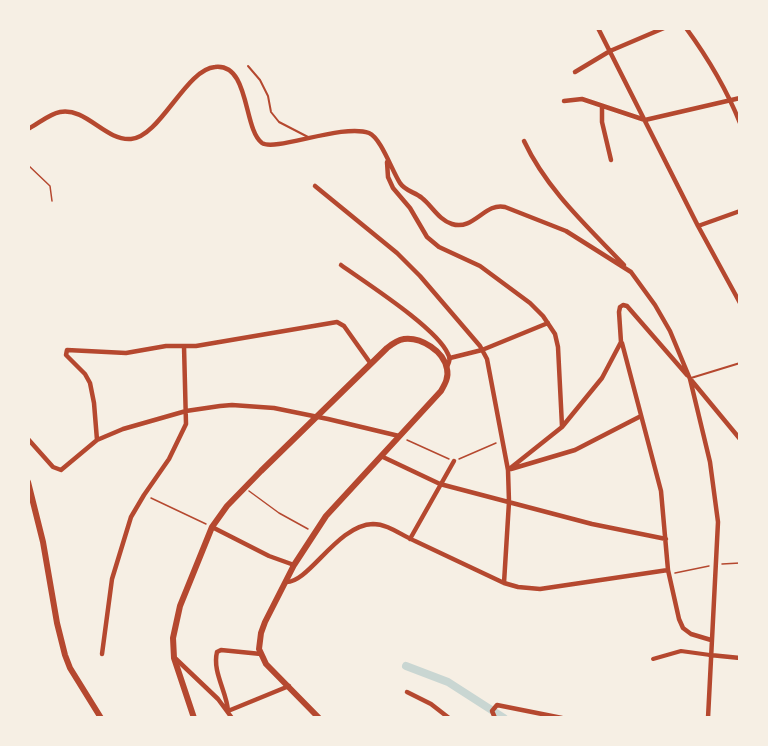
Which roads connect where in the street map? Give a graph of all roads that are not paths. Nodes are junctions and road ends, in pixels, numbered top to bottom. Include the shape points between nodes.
1 (598, 28) edge
2 (664, 28) edge
3 (686, 28) edge
4 (610, 51) junction
5 (248, 66) dead end
6 (575, 72) dead end
7 (730, 98) junction
8 (740, 98) edge
9 (564, 101) dead end
10 (602, 107) junction
11 (645, 120) junction
12 (740, 123) edge
13 (28, 129) edge
14 (308, 136) junction
15 (524, 141) dead end
16 (387, 159) junction
17 (610, 160) dead end
18 (315, 186) dead end
19 (740, 211) edge
20 (698, 226) junction
21 (341, 265) dead end
22 (631, 272) junction
23 (740, 303) edge
24 (548, 323) junction
25 (621, 342) junction
26 (184, 346) junction
27 (482, 350) junction
28 (450, 358) junction
29 (740, 363) edge
30 (371, 364) junction
31 (447, 367) junction
32 (690, 379) junction
33 (186, 411) junction
34 (641, 416) junction
35 (317, 417) junction
36 (562, 427) junction
37 (399, 436) junction
38 (28, 439) edge
39 (97, 440) junction
40 (740, 440) edge
41 (383, 457) junction
42 (454, 461) road end
43 (508, 470) junction
44 (28, 482) edge
45 (440, 484) junction
46 (509, 502) junction
47 (212, 527) junction
48 (410, 539) junction
49 (666, 539) junction
50 (294, 564) junction
51 (669, 572) junction
52 (286, 582) junction
53 (504, 583) junction
54 (711, 640) junction
55 (102, 654) dead end
56 (261, 654) junction
57 (710, 655) junction
58 (174, 658) junction
59 (652, 658) dead end
60 (740, 658) edge
61 (289, 686) junction
62 (407, 692) dead end
63 (441, 710) junction
64 (228, 711) junction
65 (102, 717) edge
66 (194, 717) edge
67 (232, 717) edge
68 (319, 717) edge
69 (438, 717) edge
70 (449, 717) edge
71 (495, 717) edge
72 (562, 717) edge
73 (708, 717) edge

1 - 4 street
2 - 4 street
3 - 7 street
4 - 6 street
4 - 11 street
5 - 14 lane via 260,80 271,112 279,122
7 - 8 street
7 - 11 street
7 - 12 street
9 - 10 street via 582,99
10 - 11 street
10 - 17 street
11 - 20 street
13 - 14 street via 61,112 71,112 122,139 134,139 150,128 200,74 215,66 232,74 243,91 262,143 276,146
14 - 16 street via 369,133 377,139
15 - 22 street via 566,204
16 - 22 street via 402,186 422,197 443,220 465,225 499,205 566,231
16 - 24 street via 393,188 427,237 501,281 537,309
18 - 27 street via 397,253
19 - 20 street
20 - 23 street
21 - 28 street via 419,322
22 - 32 street via 670,331
24 - 27 street
24 - 36 street via 558,347
25 - 32 street via 619,312 620,307 627,306
25 - 34 street
25 - 36 street via 602,378
26 - 30 street via 338,322
26 - 33 street
26 - 39 street via 126,353 65,351 90,383
27 - 28 street
27 - 43 street
28 - 31 street
29 - 32 lane
30 - 31 street via 394,343 410,339 437,351
30 - 35 street
31 - 37 street via 441,391
32 - 40 street
32 - 54 street via 710,462 718,522
33 - 35 street via 232,405
33 - 39 street
33 - 55 street via 182,435 131,517 112,579
34 - 43 street via 575,450
34 - 49 street via 661,491
35 - 37 street
35 - 47 street via 227,506
36 - 43 street
37 - 41 street
38 - 39 street via 53,467 62,470
41 - 45 street
41 - 50 street via 326,516
42 - 45 street
43 - 46 street
44 - 65 street via 65,655
45 - 46 street
45 - 48 street
46 - 49 street
46 - 53 street
47 - 50 street
47 - 58 street via 178,614
48 - 52 street via 384,526 363,525 334,543 298,579
48 - 53 street
49 - 51 street
50 - 52 street
51 - 53 street via 540,589
51 - 54 street via 683,628
52 - 56 street via 264,622
54 - 57 street
56 - 61 street
56 - 64 street via 217,652 215,663
57 - 59 street via 681,651
57 - 60 street
57 - 73 street
58 - 64 street
58 - 66 street
61 - 64 street
61 - 68 street
62 - 63 street
63 - 69 street
63 - 70 street
64 - 67 street
71 - 72 street via 492,711 497,705

